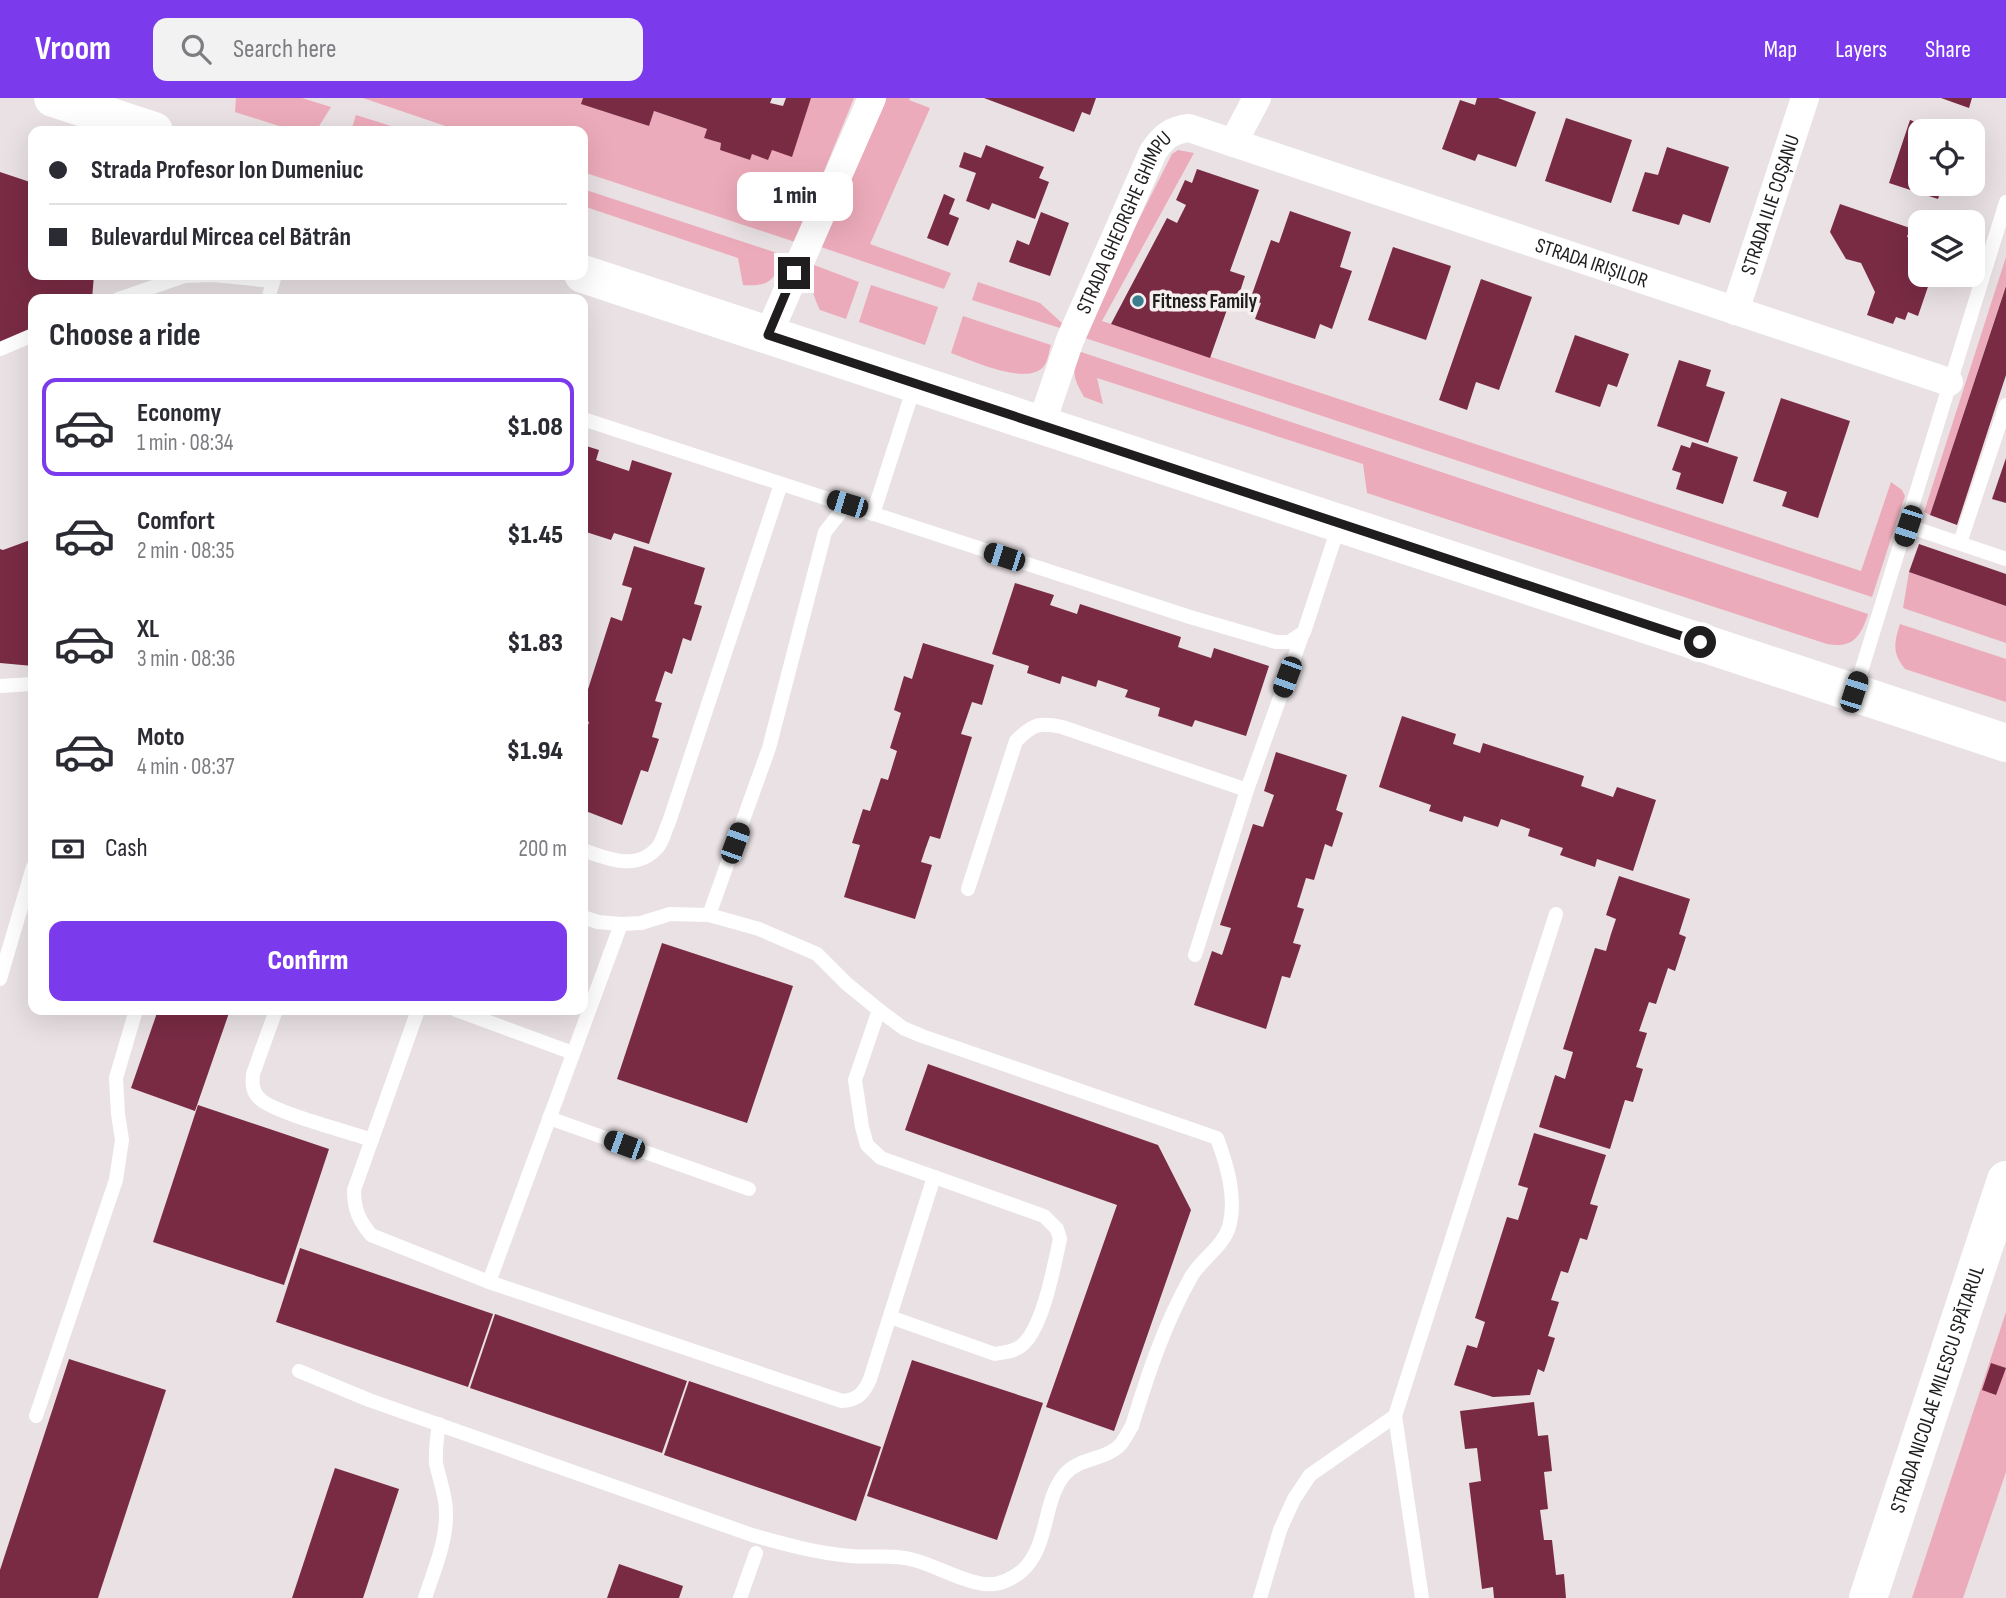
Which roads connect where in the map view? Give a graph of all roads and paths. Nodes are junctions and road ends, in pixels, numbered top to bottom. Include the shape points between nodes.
1 (53, 98) edge
2 (872, 98) edge
3 (1257, 98) edge
4 (1805, 98) edge
5 (139, 126) edge
6 (1233, 143) junction
7 (2006, 202) edge
8 (588, 276) edge
9 (173, 280) edge
10 (133, 294) edge
11 (1735, 311) junction
12 (768, 335) junction
13 (28, 337) edge
14 (0, 349) edge
15 (1949, 382) junction
16 (915, 383) junction
17 (2006, 405) edge
18 (588, 421) edge
19 (1041, 425) junction
20 (781, 484) junction
21 (847, 504) junction
22 (873, 514) junction
23 (1340, 524) junction
24 (1908, 526) junction
25 (1960, 543) junction
26 (2006, 559) edge
27 (1304, 632) junction
28 (28, 684) edge
29 (0, 686) edge
30 (1854, 692) junction
31 (2006, 743) edge
32 (1247, 790) junction
33 (588, 852) edge
34 (28, 884) edge
35 (968, 889) dead end
36 (1556, 914) dead end
37 (709, 915) junction
38 (588, 919) edge
39 (621, 924) junction
40 (1195, 955) dead end
41 (0, 979) edge
42 (879, 1010) junction
43 (588, 1013) edge
44 (135, 1015) edge
45 (274, 1015) edge
46 (416, 1015) edge
47 (470, 1015) edge
48 (587, 1015) edge
49 (573, 1053) junction
50 (549, 1118) junction
51 (372, 1140) junction
52 (933, 1177) junction
53 (2006, 1180) edge
54 (749, 1189) dead end
55 (489, 1282) junction
56 (890, 1317) junction
57 (299, 1371) dead end
58 (36, 1416) dead end
59 (1395, 1416) junction
60 (439, 1424) junction
61 (756, 1553) dead end
62 (425, 1598) edge
63 (740, 1598) edge
64 (1260, 1598) edge
65 (1422, 1598) edge
66 (1868, 1598) edge

1 - 5 main road
2 - 12 street
3 - 6 street
4 - 11 street, STRADA ILIE COȘANU
6 - 11 street, STRADA IRIȘILOR
6 - 19 street, STRADA GHEORGHE GHIMPU via 1189,128 1174,130 1161,139 1070,340
7 - 15 lane
8 - 12 main road
9 - 10 lane
11 - 15 street, STRADA IRIȘILOR
12 - 16 main road
13 - 14 lane
15 - 24 lane
16 - 19 main road
16 - 22 lane
17 - 25 lane
18 - 20 lane
19 - 23 main road
20 - 21 lane
20 - 33 lane via 659,847 629,863
21 - 22 lane
21 - 37 lane via 825,532 769,748
22 - 27 lane via 1253,636 1289,642
23 - 27 lane
23 - 30 main road
24 - 25 lane
24 - 30 lane
25 - 26 lane
27 - 32 lane
28 - 29 lane
30 - 31 main road
32 - 35 lane via 1062,727 1044,723 1029,728 1016,741
32 - 40 lane
34 - 41 lane
36 - 59 lane
37 - 39 lane via 670,914
37 - 42 lane via 759,929 817,954
38 - 39 lane
39 - 43 lane
42 - 52 lane via 855,1080 867,1145 881,1158
42 - 60 lane via 922,1037 1217,1138 1225,1159 1231,1199 1228,1229 1223,1241 1192,1274 1170,1316 1132,1426 1120,1446 1066,1472 1058,1483 1041,1543 1021,1572 999,1584 985,1584 914,1560 792,1546
44 - 58 lane via 116,1078 122,1140 116,1180
45 - 51 lane via 253,1074 254,1092 283,1110
46 - 51 lane
47 - 49 lane
48 - 49 lane
49 - 50 lane
50 - 54 lane
50 - 55 lane
51 - 55 lane via 354,1190 359,1220 371,1236
52 - 56 lane
52 - 56 lane via 1052,1222 1060,1239 1046,1293 1034,1330 1023,1345 995,1354
53 - 66 main road, STRADA NICOLAE MILESCU SPĂTARUL
55 - 56 lane via 842,1401 865,1392
57 - 60 lane
59 - 64 lane via 1310,1475 1280,1530
59 - 65 lane
60 - 62 lane via 436,1463 445,1526
61 - 63 lane

